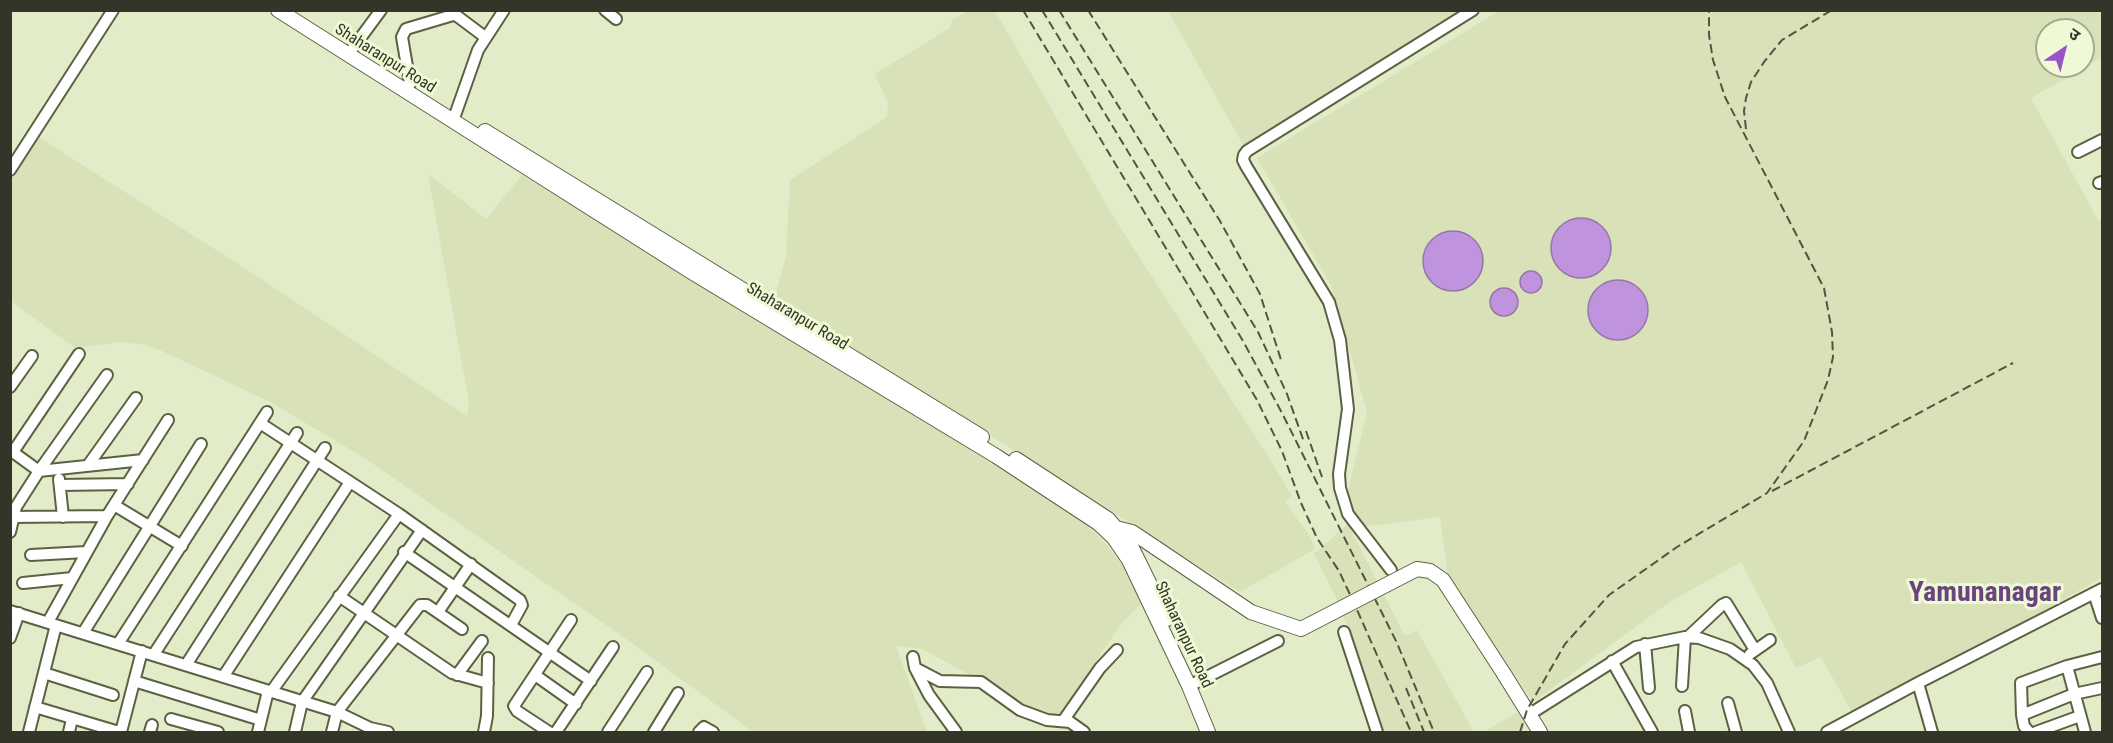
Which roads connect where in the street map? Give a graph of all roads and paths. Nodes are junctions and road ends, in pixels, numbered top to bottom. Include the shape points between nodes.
1 (113, 10) edge
2 (278, 10) edge
3 (293, 10) edge
4 (381, 10) edge
5 (504, 10) edge
6 (604, 10) edge
7 (1473, 10) edge
8 (616, 19) dead end
9 (485, 37) junction
10 (353, 48) junction
11 (410, 84) junction
12 (455, 117) junction
13 (2103, 140) edge
14 (2078, 152) dead end
15 (10, 170) edge
16 (79, 354) dead end
17 (32, 356) dead end
18 (107, 375) dead end
19 (10, 387) edge
20 (136, 398) dead end
21 (267, 412) dead end
22 (168, 420) dead end
23 (260, 423) junction
24 (297, 433) dead end
25 (201, 444) dead end
26 (292, 444) junction
27 (325, 448) dead end
28 (12, 451) edge
29 (143, 460) junction
30 (317, 461) junction
31 (89, 464) junction
32 (58, 469) junction
33 (39, 471) junction
34 (350, 482) junction
35 (128, 484) junction
36 (60, 486) junction
37 (114, 505) junction
38 (399, 514) junction
39 (107, 516) junction
40 (12, 517) junction
41 (63, 517) junction
42 (150, 527) junction
43 (1111, 529) junction
44 (422, 530) junction
45 (10, 532) edge
46 (182, 546) junction
47 (86, 552) junction
48 (404, 552) junction
49 (31, 555) dead end
50 (471, 564) junction
51 (1391, 570) dead end
52 (72, 578) junction
53 (23, 583) dead end
54 (454, 587) junction
55 (2098, 591) edge
56 (339, 596) junction
57 (15, 612) edge
58 (438, 612) junction
59 (363, 613) junction
60 (2103, 618) edge
61 (570, 620) dead end
62 (52, 624) junction
63 (511, 625) junction
64 (462, 629) dead end
65 (1344, 632) dead end
66 (83, 633) junction
67 (396, 636) junction
68 (1686, 637) junction
69 (10, 638) edge
70 (1770, 640) dead end
71 (482, 641) dead end
72 (1278, 641) dead end
73 (118, 644) junction
74 (1646, 644) junction
75 (613, 647) dead end
76 (1117, 650) dead end
77 (1755, 650) junction
78 (142, 651) junction
79 (550, 652) junction
80 (154, 654) junction
81 (1744, 657) junction
82 (2103, 657) edge
83 (488, 658) dead end
84 (1612, 661) junction
85 (186, 665) junction
86 (2067, 666) junction
87 (647, 672) dead end
88 (44, 673) junction
89 (457, 675) junction
90 (535, 675) junction
91 (223, 677) junction
92 (134, 681) junction
93 (591, 681) junction
94 (488, 683) junction
95 (1918, 683) junction
96 (1191, 684) junction
97 (1682, 686) dead end
98 (1649, 688) dead end
99 (2103, 688) edge
100 (270, 692) junction
101 (678, 693) dead end
102 (113, 694) dead end
103 (2074, 694) junction
104 (302, 702) junction
105 (1728, 703) dead end
106 (576, 704) junction
107 (35, 706) junction
108 (1685, 711) dead end
109 (337, 712) junction
110 (1530, 714) junction
111 (2022, 715) junction
112 (2080, 716) junction
113 (72, 719) junction
114 (171, 719) dead end
115 (261, 720) junction
116 (1063, 721) junction
117 (29, 732) edge
118 (69, 732) edge
119 (120, 732) edge
120 (218, 732) edge
121 (258, 732) edge
122 (295, 732) edge
123 (332, 732) edge
124 (388, 732) edge
125 (484, 732) edge
126 (549, 732) edge
127 (556, 732) edge
128 (609, 732) edge
129 (654, 732) edge
130 (699, 732) edge
131 (713, 732) edge
132 (956, 732) edge
133 (1084, 732) edge
134 (1208, 732) edge
135 (1216, 732) edge
136 (1377, 732) edge
137 (1540, 732) edge
138 (1652, 732) edge
139 (1689, 732) edge
140 (1736, 732) edge
141 (1789, 732) edge
142 (1827, 732) edge
143 (1932, 732) edge
144 (2029, 732) edge
145 (2036, 732) edge
146 (2085, 732) edge

1 - 15 street
2 - 12 main road, Shaharanpur Road
3 - 10 main road, Shaharanpur Road
4 - 10 street
5 - 9 street
6 - 8 street
7 - 51 street via 1247,151 1243,160 1329,302 1340,340 1348,409 1340,488 1348,514
9 - 11 street via 453,15 406,29 402,37
9 - 12 street
10 - 11 main road, Shaharanpur Road
11 - 12 main road, Shaharanpur Road
12 - 43 main road, Shaharanpur Road via 690,271
13 - 14 street
16 - 28 street
17 - 19 street
18 - 33 street
20 - 31 street
21 - 23 street
22 - 29 street
23 - 26 street
23 - 46 street
24 - 26 street
25 - 42 street
26 - 30 street
26 - 80 street
27 - 30 street
28 - 33 street
29 - 31 street
29 - 35 street
30 - 34 street
30 - 85 street
31 - 32 street
32 - 33 street
32 - 36 street
33 - 40 street
34 - 38 street
34 - 91 street
35 - 36 street
35 - 37 street
36 - 41 street
37 - 39 street
37 - 42 street
38 - 44 street
38 - 56 street
39 - 41 street
39 - 47 street
40 - 41 street
40 - 45 street
42 - 46 street
42 - 66 street
43 - 96 main road, Shaharanpur Road
43 - 110 main road, bridge via 1132,532 1251,612 1301,629 1417,569 1430,571 1443,579
44 - 48 street
44 - 50 street
46 - 73 street
47 - 49 street
47 - 52 street
48 - 54 street
48 - 59 street
50 - 54 street
50 - 63 street via 522,601
52 - 53 street
52 - 62 street
54 - 58 street
54 - 63 street
55 - 60 street
55 - 95 street
56 - 59 street
56 - 100 street
57 - 62 street
57 - 69 street
58 - 64 street
58 - 67 street via 420,605
59 - 67 street
59 - 104 street
61 - 79 street
62 - 66 street
62 - 88 street
63 - 79 street
65 - 136 street
66 - 73 street
67 - 89 street
67 - 109 street
68 - 74 street
68 - 77 street via 1726,603
68 - 81 street via 1711,641
68 - 97 street
70 - 77 street
71 - 89 street
72 - 96 street
73 - 78 street
74 - 84 street
74 - 98 street
75 - 93 street
76 - 116 street
77 - 81 street
78 - 80 street
78 - 92 street
79 - 90 street
79 - 93 street
80 - 85 street
81 - 141 street via 1767,683
82 - 86 street
83 - 94 street
84 - 110 street
84 - 138 street
85 - 91 street
86 - 103 street
86 - 111 street via 2020,683
87 - 128 street
88 - 102 street
88 - 107 street
89 - 94 street
90 - 106 street
90 - 126 street via 514,709
91 - 100 street
92 - 115 street
92 - 119 street
93 - 106 street
94 - 125 street
95 - 142 street
95 - 143 street
96 - 134 main road, Shaharanpur Road
96 - 135 main road, Shaharanpur Road
99 - 103 street
100 - 104 street
100 - 115 street
101 - 129 street
103 - 111 street
103 - 112 street
104 - 109 street
104 - 122 street
105 - 140 street
106 - 127 street
107 - 113 street
107 - 117 street
108 - 139 street
109 - 123 street
109 - 124 street
110 - 137 main road
111 - 144 street
112 - 145 street
112 - 146 street
113 - 118 street
113 - 119 street
114 - 120 street
115 - 121 street
116 - 132 street via 1020,710 981,682 940,681 914,663 929,695
116 - 133 street
130 - 131 street via 704,727

